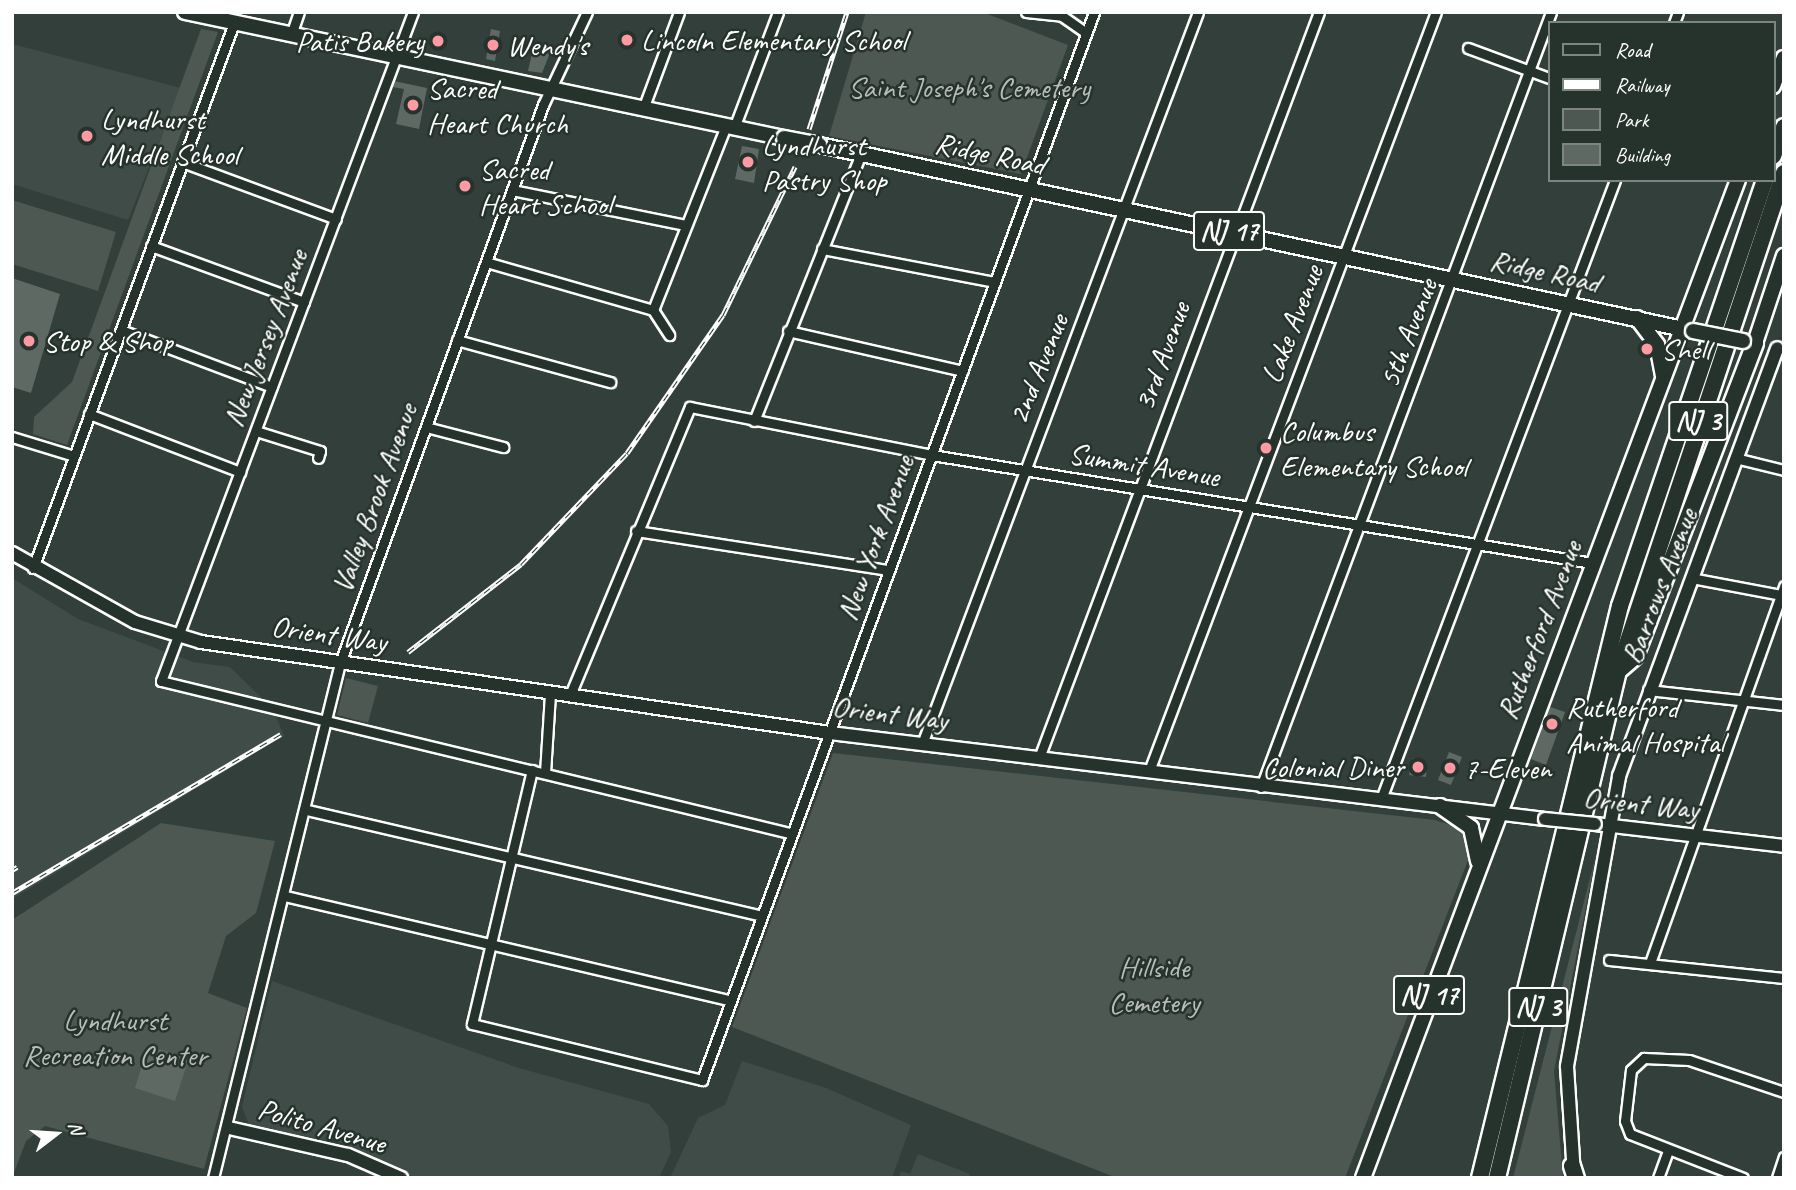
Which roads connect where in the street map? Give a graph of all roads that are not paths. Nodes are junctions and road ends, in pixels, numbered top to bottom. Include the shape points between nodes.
1 (185, 12) edge
2 (299, 12) edge
3 (413, 12) edge
4 (587, 12) edge
5 (679, 12) edge
6 (778, 12) edge
7 (1026, 12) edge
8 (1094, 12) edge
9 (1198, 12) edge
10 (1319, 12) edge
11 (1436, 12) edge
12 (1551, 12) edge
13 (234, 23) junction
14 (1086, 33) junction
15 (291, 35) junction
16 (1468, 48) dead end
17 (398, 57) junction
18 (1784, 58) edge
19 (1529, 70) junction
20 (1548, 78) edge
21 (1775, 81) edge
22 (550, 89) junction
23 (643, 108) junction
24 (730, 127) junction
25 (1784, 127) edge
26 (1775, 151) edge
27 (862, 154) junction
28 (182, 162) junction
29 (1784, 173) edge
30 (1614, 182) edge
31 (1737, 182) edge
32 (1764, 182) edge
33 (1029, 189) junction
34 (512, 190) junction
35 (1127, 210) junction
36 (336, 219) junction
37 (686, 225) junction
38 (1236, 232) junction
39 (151, 246) junction
40 (822, 249) junction
41 (1345, 254) junction
42 (1784, 256) edge
43 (486, 262) junction
44 (1455, 279) junction
45 (995, 282) junction
46 (304, 302) junction
47 (1572, 302) junction
48 (653, 310) junction
49 (1637, 318) junction
50 (1687, 329) junction
51 (121, 330) junction
52 (788, 331) junction
53 (669, 335) dead end
54 (457, 340) junction
55 (1749, 342) junction
56 (1780, 349) edge
57 (962, 371) junction
58 (1664, 376) junction
59 (610, 382) dead end
60 (272, 387) junction
61 (89, 414) junction
62 (754, 421) junction
63 (426, 427) junction
64 (256, 431) junction
65 (12, 438) edge
66 (503, 447) dead end
67 (932, 455) junction
68 (74, 456) junction
69 (318, 458) dead end
70 (1735, 458) junction
71 (1025, 470) junction
72 (1784, 470) edge
73 (240, 472) junction
74 (1139, 489) junction
75 (1249, 507) junction
76 (1362, 523) junction
77 (636, 531) junction
78 (1482, 542) junction
79 (12, 553) edge
80 (1592, 563) junction
81 (33, 568) junction
82 (890, 570) junction
83 (1691, 578) junction
84 (1782, 595) edge
85 (178, 637) junction
86 (340, 663) junction
87 (1618, 671) junction
88 (1648, 690) junction
89 (550, 692) junction
90 (570, 695) junction
91 (1743, 700) junction
92 (1784, 705) edge
93 (326, 720) junction
94 (830, 733) junction
95 (922, 744) junction
96 (1039, 758) junction
97 (532, 770) junction
98 (1149, 771) junction
99 (545, 773) junction
100 (1261, 786) junction
101 (1381, 799) junction
102 (1440, 806) junction
103 (307, 810) junction
104 (1498, 813) junction
105 (1613, 827) junction
106 (790, 833) junction
107 (1697, 835) junction
108 (1784, 846) edge
109 (511, 857) junction
110 (1478, 866) junction
111 (285, 896) junction
112 (761, 916) junction
113 (489, 944) junction
114 (1609, 960) dead end
115 (1650, 963) junction
116 (1784, 978) edge
117 (731, 1001) junction
118 (1784, 1092) edge
119 (229, 1128) junction
120 (1668, 1151) junction
121 (1784, 1157) edge
122 (1500, 1174) edge
123 (1575, 1174) edge
124 (213, 1178) edge
125 (401, 1178) edge
126 (1363, 1178) edge
127 (1480, 1178) edge
128 (1658, 1178) edge
129 (1743, 1178) edge
130 (1777, 1178) edge

1 - 13 main road, Ridge Road / NJ 17
2 - 15 street
3 - 17 street, New Jersey Avenue
4 - 22 street, Valley Brook Avenue
5 - 23 street
6 - 24 street
7 - 14 street via 1062,16
8 - 14 street, New York Avenue
9 - 35 street, 2nd Avenue
10 - 38 street, 3rd Avenue
11 - 41 street, Lake Avenue
12 - 19 street, 5th Avenue
13 - 15 main road, Ridge Road / NJ 17
13 - 28 street
14 - 33 street, New York Avenue
15 - 17 main road, Ridge Road / NJ 17
16 - 19 street
17 - 22 main road, Ridge Road / NJ 17
17 - 36 street, New Jersey Avenue
18 - 21 main road
19 - 20 street
19 - 44 street, 5th Avenue
22 - 23 main road, Ridge Road / NJ 17
22 - 34 street, Valley Brook Avenue
23 - 24 main road, Ridge Road / NJ 17
24 - 27 main road, Ridge Road / NJ 17, bridge
24 - 37 street
25 - 26 highway
27 - 33 main road, Ridge Road / NJ 17
27 - 40 street
28 - 36 street
28 - 39 street
29 - 87 highway, NJ 3
30 - 47 street
31 - 50 main road, Rutherford Avenue
32 - 127 highway, NJ 3 via 1620,606
33 - 35 main road, Ridge Road / NJ 17
33 - 45 street, New York Avenue
34 - 37 street
34 - 43 street, Valley Brook Avenue
35 - 38 main road, Ridge Road / NJ 17
35 - 71 street, 2nd Avenue
36 - 46 street, New Jersey Avenue
37 - 48 street
38 - 41 main road, Ridge Road / NJ 17
38 - 74 street, 3rd Avenue
39 - 46 street
39 - 51 street
40 - 45 street
40 - 52 street
41 - 44 main road, Ridge Road / NJ 17
41 - 75 street, Lake Avenue
42 - 55 main road
43 - 48 street
43 - 54 street, Valley Brook Avenue
44 - 47 main road, Ridge Road / NJ 17
44 - 76 street, 5th Avenue
45 - 57 street, New York Avenue
46 - 60 street, New Jersey Avenue
47 - 49 main road, Ridge Road / NJ 17
47 - 78 street
48 - 53 street
49 - 50 main road, Ridge Road / NJ 17
49 - 58 main road via 1657,345
50 - 55 main road, Ridge Road, bridge
50 - 58 main road, Rutherford Avenue / NJ 17
51 - 60 street
51 - 61 street
52 - 57 street
52 - 62 street
54 - 59 street
54 - 63 street, Valley Brook Avenue
55 - 56 street, Ridge Road
55 - 87 highway via 1635,656
56 - 70 street, Barrows Avenue
57 - 67 street, New York Avenue
58 - 80 main road, Rutherford Avenue / NJ 17
60 - 64 street, New Jersey Avenue
61 - 68 street
61 - 73 street
62 - 67 street, Summit Avenue
62 - 77 street, Summit Avenue via 690,407
63 - 66 street
63 - 86 street, Valley Brook Avenue
64 - 69 street via 320,451
64 - 73 street, New Jersey Avenue
65 - 68 street
67 - 71 street, Summit Avenue
67 - 82 street, New York Avenue
68 - 81 street
70 - 72 street
70 - 83 street, Barrows Avenue
71 - 74 street, Summit Avenue
71 - 95 street, 2nd Avenue
73 - 85 street, New Jersey Avenue
74 - 75 street, Summit Avenue
74 - 96 street, 3rd Avenue
75 - 76 street, Summit Avenue
75 - 98 street, Lake Avenue
76 - 78 street, Summit Avenue
76 - 100 street, 5th Avenue
77 - 82 street
77 - 90 street
78 - 80 street, Summit Avenue
78 - 101 street
79 - 81 street, Orient Way
80 - 104 main road, Rutherford Avenue / NJ 17
81 - 85 street, Orient Way via 135,622
82 - 94 street, New York Avenue
83 - 84 street
83 - 88 street, Barrows Avenue
84 - 91 street
85 - 86 street, Orient Way
85 - 93 street, New Jersey Avenue via 161,681
86 - 89 street, Orient Way
86 - 93 street, Valley Brook Avenue
87 - 122 highway, NJ 3
88 - 91 street
88 - 105 street, Barrows Avenue via 1619,776
89 - 90 street, Orient Way
89 - 99 street
90 - 94 street, Orient Way
91 - 92 street
91 - 107 street
93 - 97 street
93 - 103 street, Valley Brook Avenue
94 - 95 street, Orient Way
94 - 106 street, New York Avenue
95 - 96 street, Orient Way
96 - 98 street, Orient Way
97 - 99 street
97 - 109 street
98 - 100 street, Orient Way
99 - 106 street
100 - 101 street, Orient Way
101 - 102 street, Orient Way
102 - 104 street, Orient Way
102 - 110 main road via 1471,828
103 - 109 street
103 - 111 street, Valley Brook Avenue
104 - 105 street, Orient Way, bridge
104 - 110 main road, Rutherford Avenue / NJ 17
105 - 107 street, Orient Way
105 - 123 street, Barrows Avenue via 1568,1056
106 - 112 street, New York Avenue
107 - 108 street, Orient Way
107 - 115 street
109 - 112 street
109 - 113 street
110 - 126 main road, Rutherford Avenue / NJ 17
111 - 113 street
111 - 119 street, Valley Brook Avenue
112 - 117 street, New York Avenue
113 - 117 street
113 - 117 street, New York Avenue via 471,1024 702,1080
114 - 115 street
115 - 116 street
118 - 120 street via 1707,1064 1638,1060 1631,1070 1627,1129
119 - 124 street, Valley Brook Avenue
119 - 125 street, Polito Avenue via 348,1155
120 - 128 street
120 - 129 street
121 - 130 street

